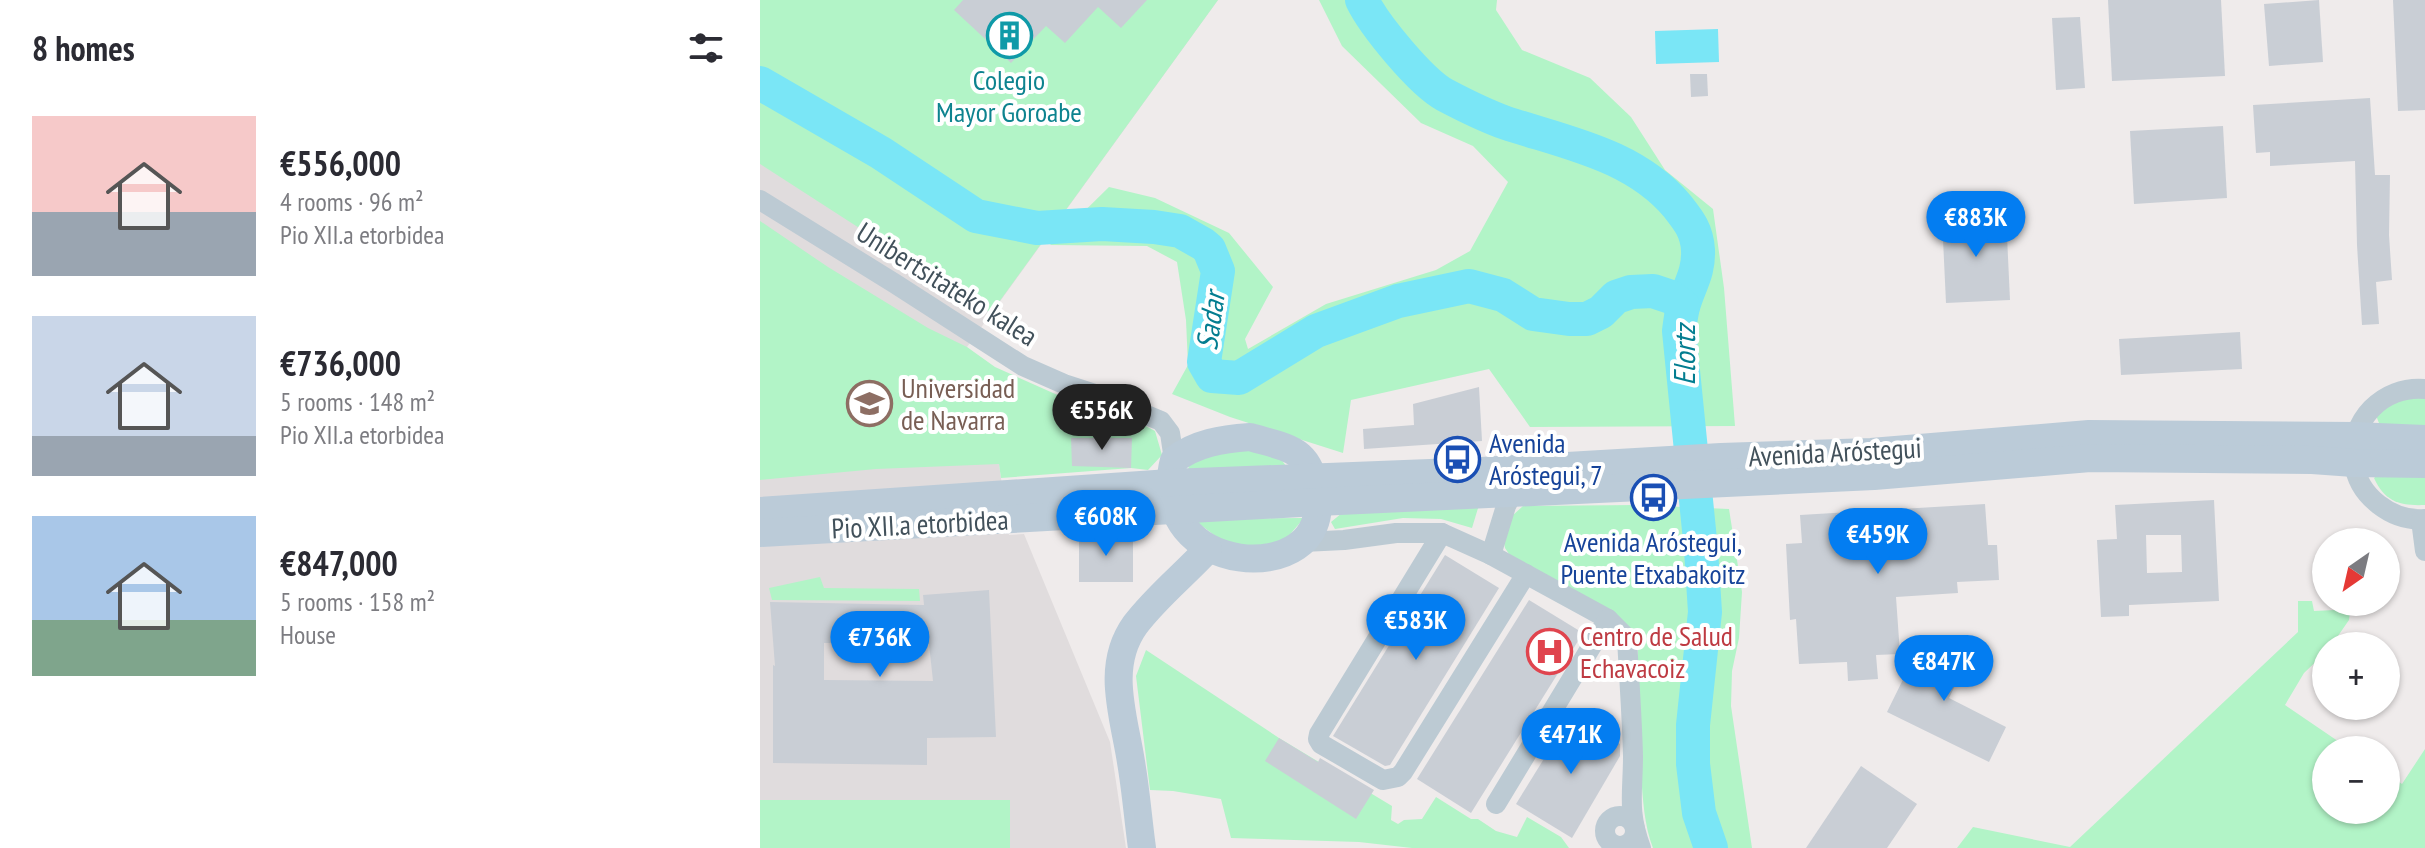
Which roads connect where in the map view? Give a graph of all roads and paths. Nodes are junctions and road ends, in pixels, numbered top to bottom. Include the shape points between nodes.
1 (760, 200) edge
2 (2425, 389) edge
3 (2425, 439) edge
4 (2355, 450) junction
5 (2425, 464) edge
6 (1172, 471) junction
7 (1630, 476) junction
8 (1316, 490) junction
9 (1512, 494) junction
10 (760, 511) edge
11 (1176, 511) junction
12 (2423, 519) edge
13 (760, 533) edge
14 (1442, 533) junction
15 (1303, 542) junction
16 (1208, 549) junction
17 (2425, 551) edge
18 (1491, 555) junction
19 (1526, 574) junction
20 (1608, 619) junction
21 (1631, 788) junction
22 (1496, 804) dead end
23 (1630, 843) edge
24 (1142, 848) edge

1 - 6 street, Unibertsitateko kalea via 1023,366 1161,421 1170,433
2 - 4 street via 2399,391 2370,409
3 - 4 main road, Avenida Aróstegui
4 - 5 main road, Avenida Aróstegui
4 - 7 main road, Avenida Aróstegui via 2312,460 2090,458 1874,476 1722,470
4 - 12 street via 2363,488 2401,517
6 - 8 main road, Avenida Aróstegui
6 - 8 main road via 1185,451 1250,437 1306,461
6 - 10 main road, Pio XII.a etorbidea
6 - 11 main road
7 - 8 main road, Avenida Aróstegui
7 - 9 main road, Avenida Aróstegui
8 - 9 main road, Avenida Aróstegui
8 - 11 main road, Avenida Aróstegui
8 - 15 main road via 1317,521
9 - 18 street
11 - 13 main road, Pio XII.a etorbidea
11 - 16 main road via 1190,535
12 - 17 street
14 - 15 street
14 - 18 street
14 - 19 street via 1319,734 1321,744 1383,780 1403,772
15 - 16 main road via 1262,559
16 - 24 main road via 1134,627 1120,656 1120,708
18 - 19 street
19 - 20 street
20 - 21 street via 1627,638
20 - 22 street
21 - 23 street
21 - 23 street via 1608,822 1621,816 1630,821

